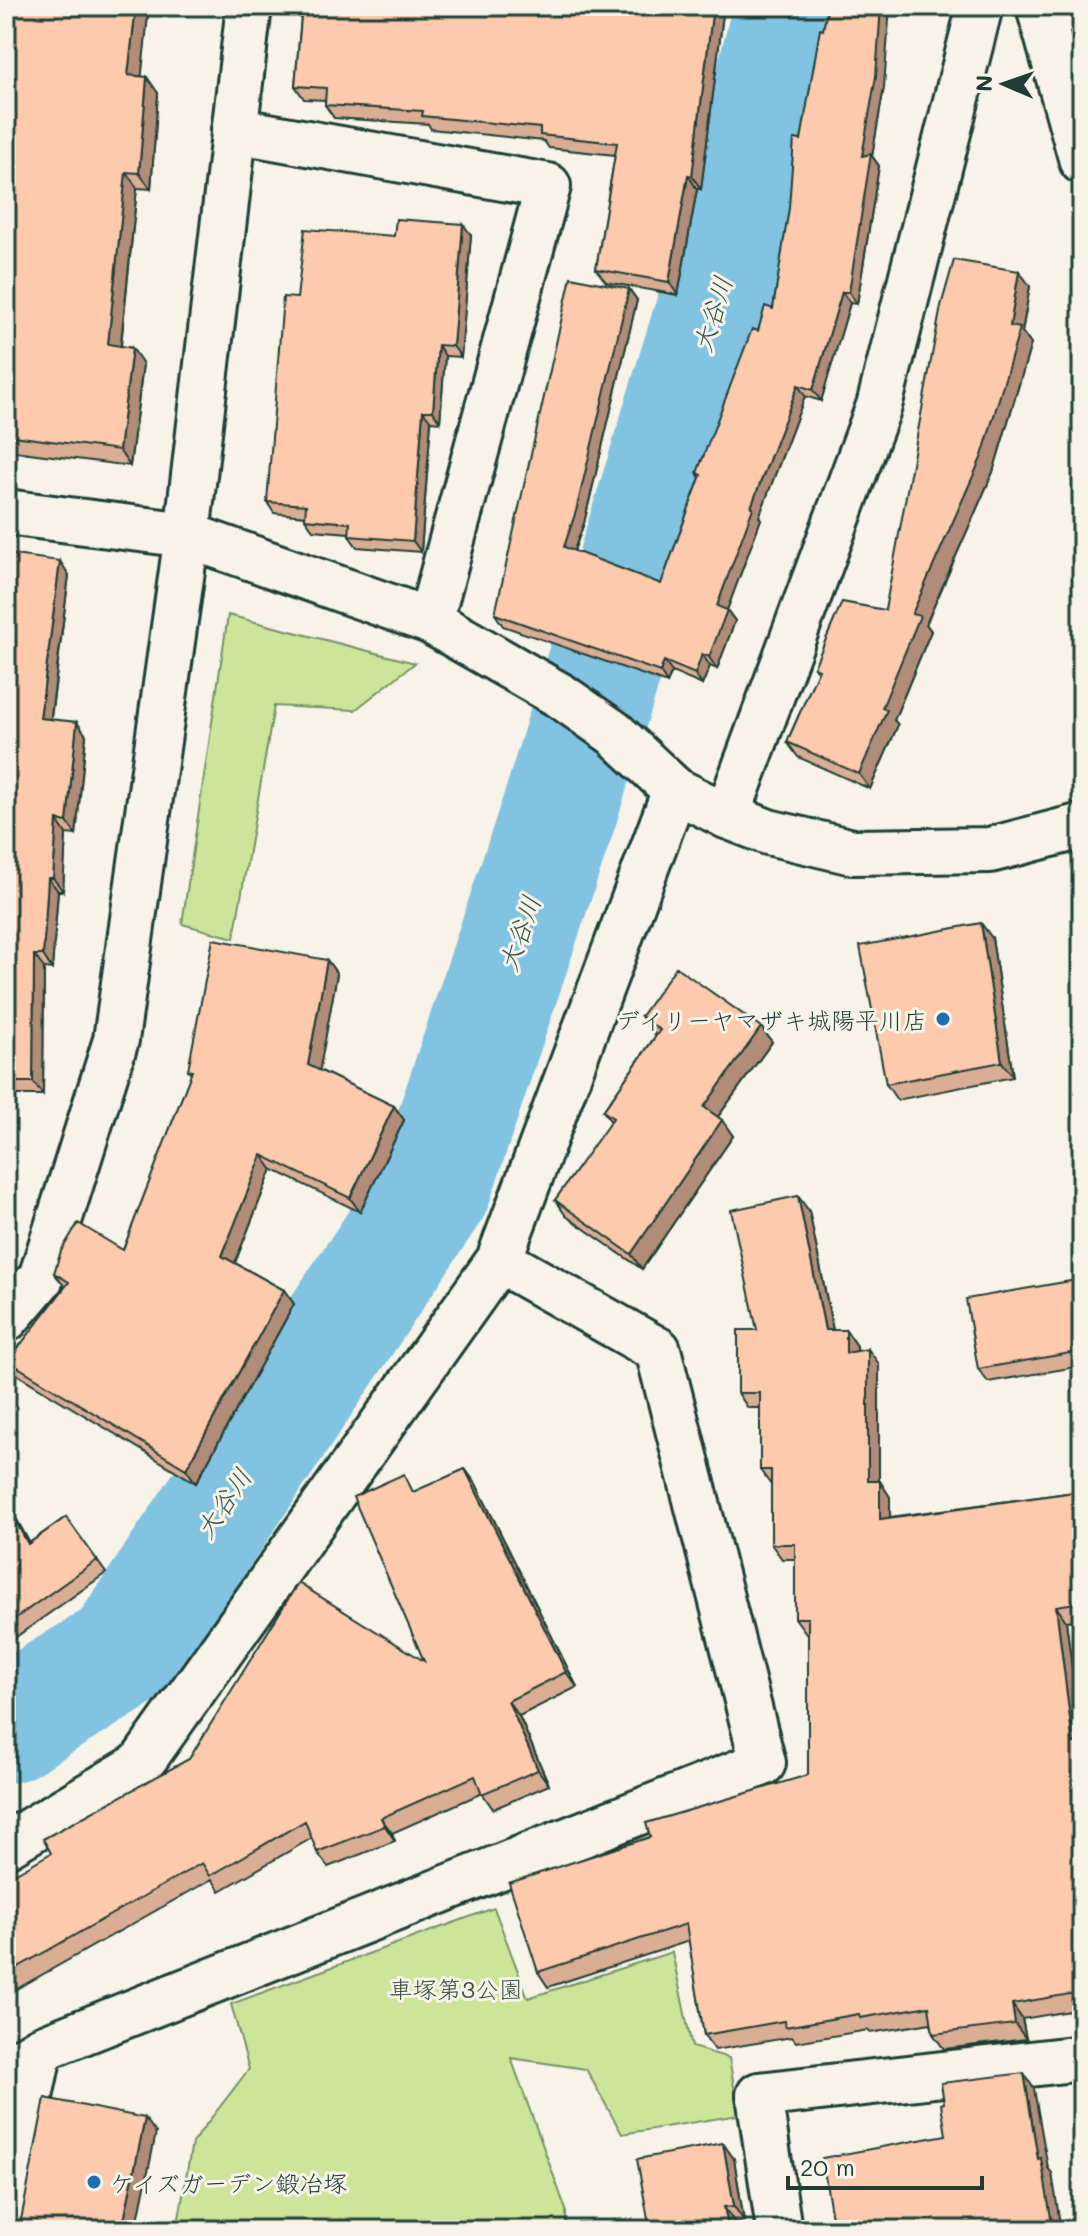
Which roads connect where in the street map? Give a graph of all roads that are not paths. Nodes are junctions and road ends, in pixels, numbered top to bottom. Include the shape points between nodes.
1 (249, 6) edge
2 (980, 6) edge
3 (1054, 9) edge
4 (234, 130) junction
5 (1082, 161) edge
6 (6, 512) edge
7 (187, 535) junction
8 (430, 621) junction
9 (675, 790) junction
10 (727, 816) junction
11 (1082, 826) edge
12 (499, 1260) junction
13 (6, 1319) edge
14 (6, 1845) edge
15 (1082, 2058) edge
16 (23, 2060) edge
17 (6, 2211) edge
18 (779, 2230) edge

1 - 4 street
2 - 10 street via 879,406
3 - 5 street
4 - 7 street
4 - 8 street via 548,186
6 - 7 street
7 - 8 street
7 - 13 street via 116,1040 41,1278
8 - 9 street via 561,696 614,733
9 - 10 street
9 - 12 street
10 - 11 street via 768,832 853,852 990,850
12 - 14 street via 140,1765
12 - 16 street via 658,1350 763,1763
15 - 18 street via 759,2095
16 - 17 street

